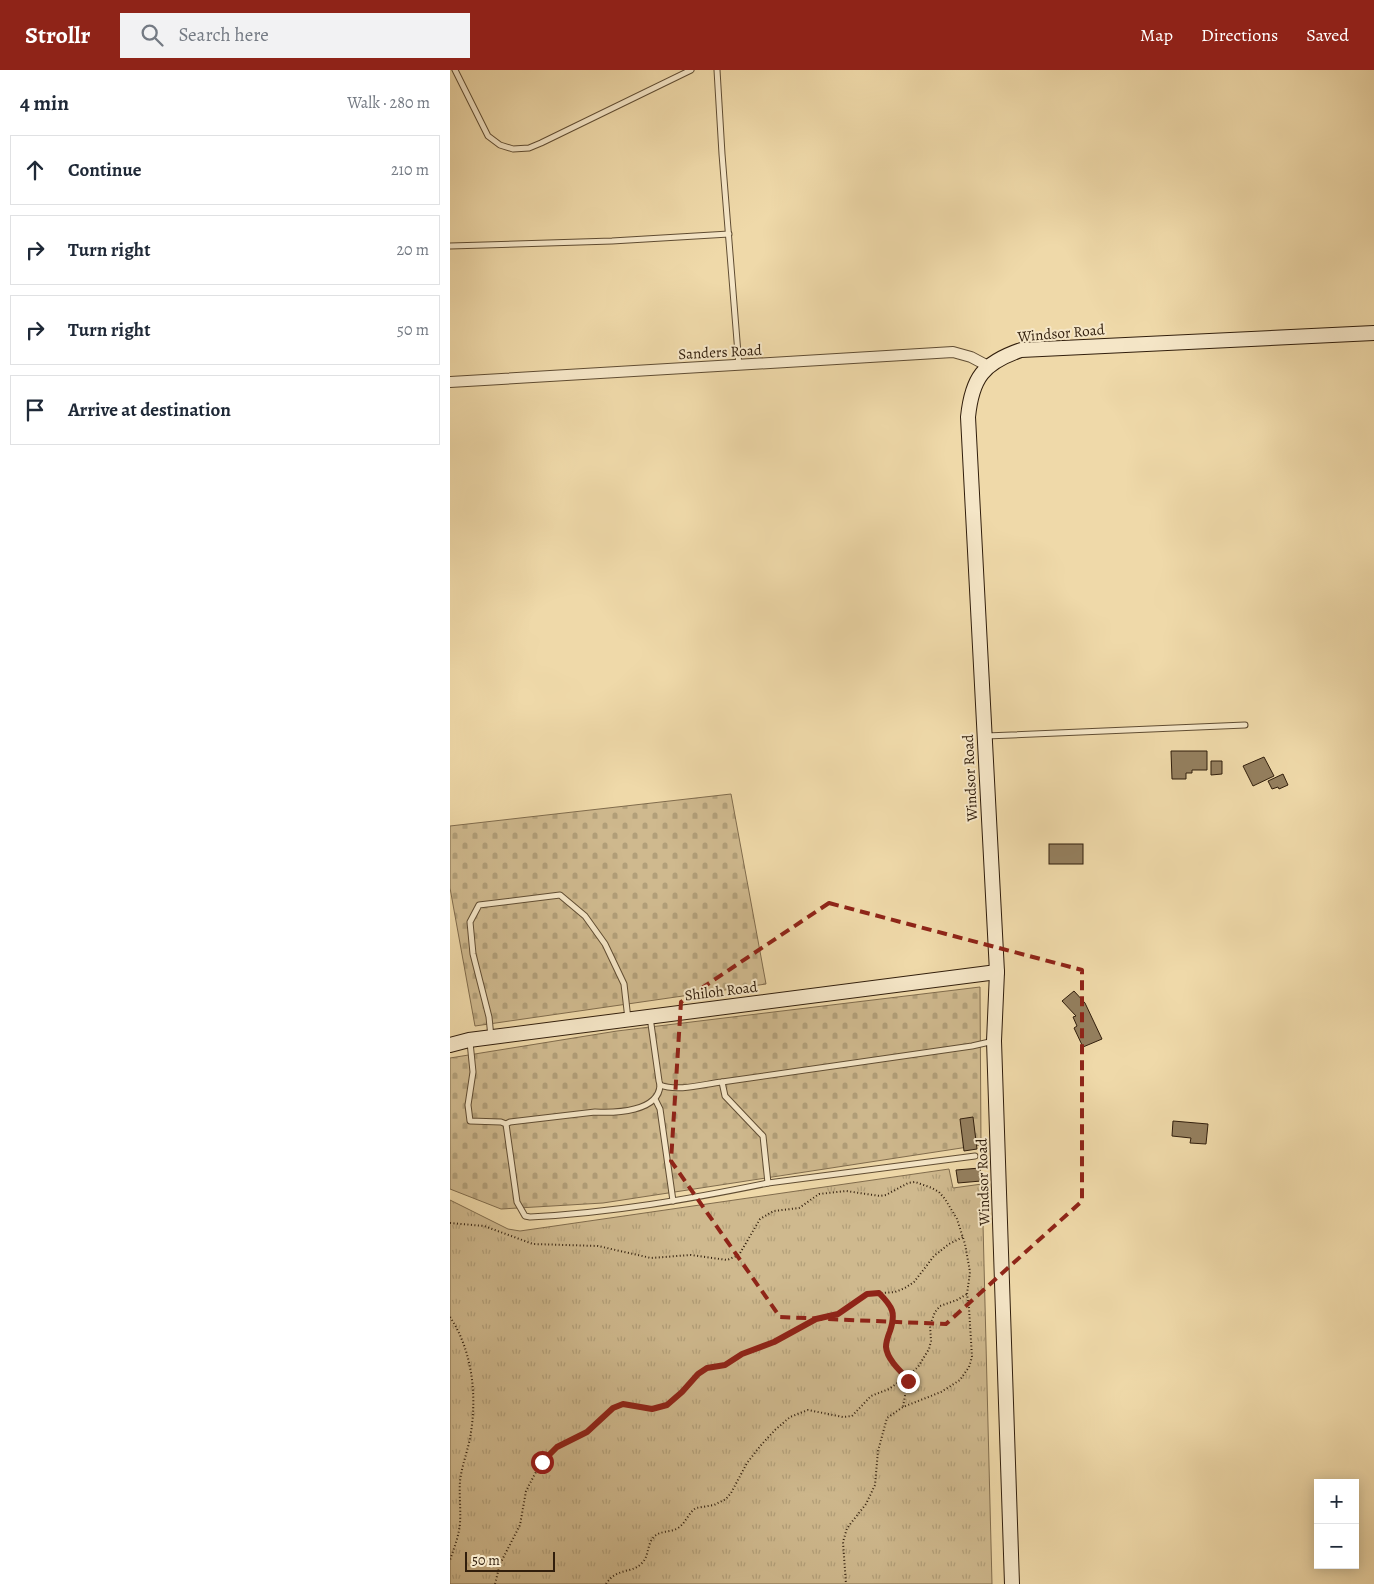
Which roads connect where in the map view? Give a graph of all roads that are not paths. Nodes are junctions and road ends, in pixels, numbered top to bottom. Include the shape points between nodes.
1 (455, 70) edge
2 (692, 70) edge
3 (717, 70) edge
4 (728, 234) junction
5 (450, 246) edge
6 (1374, 333) edge
7 (739, 366) junction
8 (988, 366) junction
9 (450, 382) edge
10 (1245, 725) dead end
11 (984, 736) junction
12 (997, 972) junction
13 (650, 1016) junction
14 (628, 1019) junction
15 (491, 1037) junction
16 (469, 1040) junction
17 (994, 1041) junction
18 (450, 1045) edge
19 (722, 1082) junction
20 (660, 1085) junction
21 (655, 1099) junction
22 (506, 1124) junction
23 (975, 1156) dead end
24 (768, 1183) junction
25 (673, 1201) junction
26 (1012, 1584) edge

1 - 2 lane via 488,136 513,149 542,143
3 - 4 lane
4 - 5 lane
4 - 7 lane
6 - 8 main road, Windsor Road via 1020,350
7 - 8 street, Sanders Road via 953,352
7 - 9 street, Sanders Road
8 - 11 main road, Windsor Road via 977,379 970,397 968,417
10 - 11 lane
11 - 12 main road, Windsor Road
12 - 13 main road, Shiloh Road
12 - 17 main road, Windsor Road
13 - 14 main road, Shiloh Road
13 - 20 lane
14 - 15 main road, Shiloh Road
14 - 15 lane via 624,984 605,944 585,916 560,895 479,906 470,922 473,954
15 - 16 main road, Shiloh Road
16 - 18 main road, Shiloh Road
16 - 22 lane via 473,1072 468,1105 470,1121
17 - 19 lane
17 - 26 main road, Windsor Road
19 - 20 lane
19 - 24 lane via 725,1096 763,1136
20 - 21 lane
21 - 22 lane via 630,1110
21 - 25 lane via 660,1109
22 - 25 lane via 518,1202 525,1216 581,1214
23 - 24 lane
24 - 25 lane

